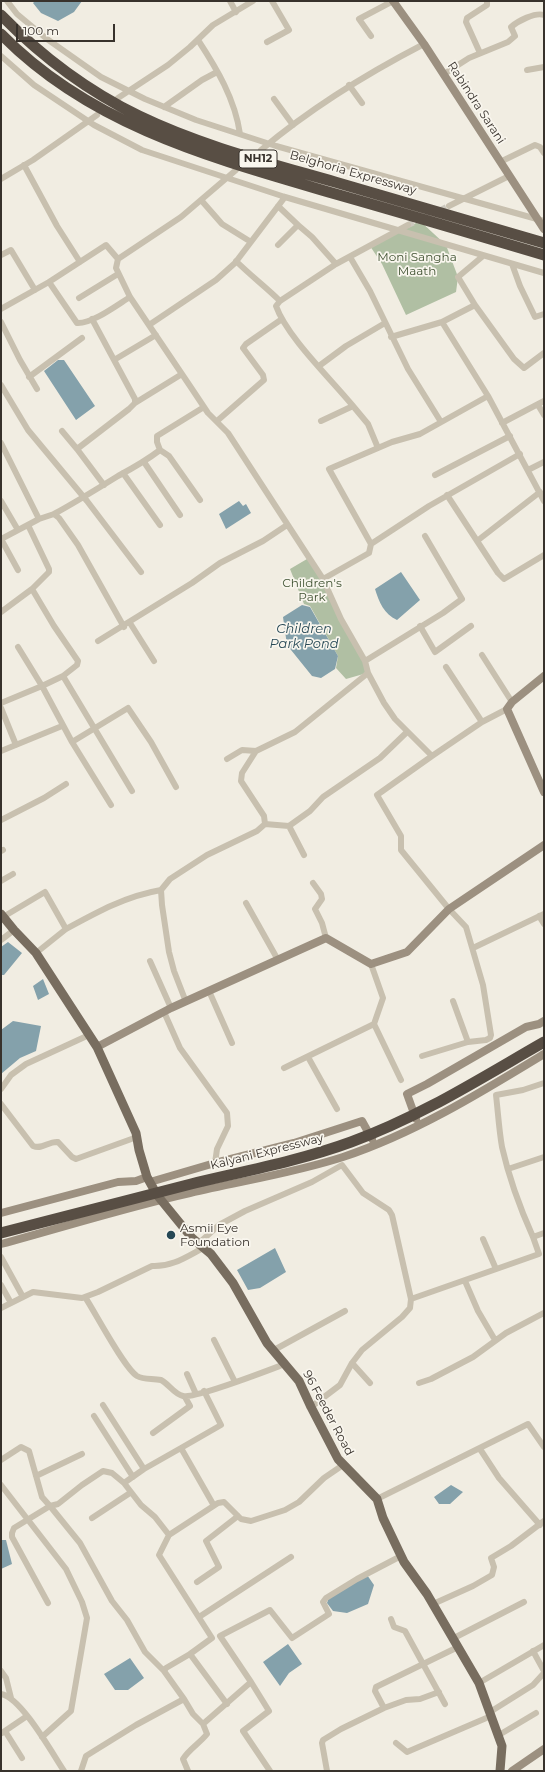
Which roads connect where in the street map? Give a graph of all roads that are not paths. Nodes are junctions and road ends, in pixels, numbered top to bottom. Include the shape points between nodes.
1 (7, 1) edge
2 (230, 1) edge
3 (253, 1) edge
4 (272, 1) edge
5 (393, 1) edge
6 (487, 1) edge
7 (236, 12) junction
8 (1, 15) edge
9 (544, 16) edge
10 (1, 34) edge
11 (371, 36) dead end
12 (198, 40) junction
13 (267, 42) dead end
14 (424, 44) junction
15 (480, 52) junction
16 (1, 56) edge
17 (544, 67) edge
18 (527, 70) dead end
19 (217, 72) junction
20 (444, 74) junction
21 (349, 85) junction
22 (128, 91) junction
23 (118, 98) dead end
24 (274, 99) dead end
25 (362, 103) dead end
26 (164, 107) junction
27 (97, 115) dead end
28 (88, 121) junction
29 (293, 125) junction
30 (240, 134) junction
31 (268, 143) junction
32 (260, 150) dead end
33 (544, 153) edge
34 (500, 162) junction
35 (24, 165) junction
36 (236, 170) dead end
37 (509, 176) junction
38 (228, 178) junction
39 (1, 179) edge
40 (285, 197) junction
41 (464, 198) junction
42 (201, 200) junction
43 (278, 206) junction
44 (448, 206) tunnel mouth
45 (541, 220) edge
46 (298, 225) junction
47 (408, 225) tunnel mouth
48 (544, 229) edge
49 (397, 230) junction
50 (251, 242) junction
51 (544, 242) edge
52 (278, 245) dead end
53 (1, 255) edge
54 (544, 255) edge
55 (350, 256) junction
56 (483, 256) junction
57 (118, 259) junction
58 (236, 261) junction
59 (80, 262) junction
60 (336, 264) junction
61 (512, 264) junction
62 (544, 273) edge
63 (118, 274) junction
64 (49, 282) junction
65 (35, 290) junction
66 (130, 297) junction
67 (79, 298) dead end
68 (280, 301) junction
69 (475, 305) junction
70 (1, 309) edge
71 (544, 314) edge
72 (92, 319) junction
73 (282, 319) junction
74 (1, 322) edge
75 (442, 322) junction
76 (385, 323) junction
77 (149, 324) junction
78 (156, 335) junction
79 (392, 337) junction
80 (82, 338) dead end
81 (544, 353) edge
82 (114, 360) junction
83 (319, 366) junction
84 (182, 374) junction
85 (29, 376) junction
86 (1, 385) edge
87 (37, 389) dead end
88 (488, 396) junction
89 (541, 403) edge
90 (134, 404) junction
91 (353, 406) junction
92 (204, 407) junction
93 (544, 415) edge
94 (217, 421) junction
95 (321, 421) dead end
96 (441, 422) junction
97 (502, 423) junction
98 (62, 431) dead end
99 (510, 436) junction
100 (1, 443) edge
101 (378, 448) junction
102 (77, 449) junction
103 (160, 450) junction
104 (520, 454) junction
105 (144, 462) junction
106 (544, 462) edge
107 (528, 470) junction
108 (123, 473) junction
109 (435, 476) dead end
110 (104, 485) junction
111 (540, 492) junction
112 (447, 495) junction
113 (84, 498) junction
114 (200, 500) dead end
115 (1, 501) edge
116 (544, 501) edge
117 (54, 514) junction
118 (180, 515) dead end
119 (39, 519) junction
120 (287, 524) junction
121 (28, 525) junction
122 (160, 525) dead end
123 (18, 530) junction
124 (425, 536) dead end
125 (1, 539) edge
126 (477, 541) junction
127 (371, 544) junction
128 (544, 555) edge
129 (18, 570) dead end
130 (141, 572) dead end
131 (323, 579) junction
132 (32, 588) junction
133 (1, 612) edge
134 (130, 623) junction
135 (420, 626) junction
136 (471, 626) dead end
137 (124, 627) junction
138 (98, 642) dead end
139 (18, 647) dead end
140 (482, 655) dead end
141 (154, 661) dead end
142 (365, 661) junction
143 (446, 667) dead end
144 (368, 673) junction
145 (63, 676) junction
146 (544, 676) edge
147 (42, 686) junction
148 (512, 702) junction
149 (1, 703) edge
150 (1, 708) edge
151 (507, 709) junction
152 (482, 722) junction
153 (62, 726) junction
154 (95, 730) junction
155 (407, 732) junction
156 (72, 742) junction
157 (16, 745) junction
158 (1, 751) edge
159 (256, 751) junction
160 (432, 756) junction
161 (227, 759) dead end
162 (66, 784) dead end
163 (176, 787) dead end
164 (132, 791) dead end
165 (544, 792) edge
166 (111, 805) dead end
167 (1, 820) edge
168 (265, 824) junction
169 (289, 826) junction
170 (544, 845) edge
171 (304, 855) dead end
172 (13, 874) dead end
173 (1, 881) edge
174 (313, 883) dead end
175 (161, 890) junction
176 (246, 903) dead end
177 (448, 909) junction
178 (542, 915) edge
179 (2, 916) edge
180 (544, 924) edge
181 (66, 929) junction
182 (14, 930) junction
183 (326, 938) junction
184 (1, 940) edge
185 (473, 948) junction
186 (36, 953) junction
187 (278, 960) junction
188 (150, 961) dead end
189 (371, 964) junction
190 (209, 991) junction
191 (453, 1001) dead end
192 (186, 1002) junction
193 (168, 1010) junction
194 (544, 1021) edge
195 (374, 1024) junction
196 (89, 1035) junction
197 (468, 1042) junction
198 (544, 1042) edge
199 (232, 1043) dead end
200 (97, 1047) junction
201 (544, 1054) edge
202 (422, 1056) dead end
203 (308, 1057) junction
204 (284, 1068) dead end
205 (402, 1080) dead end
206 (544, 1083) edge
207 (2, 1086) edge
208 (1, 1104) edge
209 (337, 1108) dead end
210 (418, 1125) junction
211 (137, 1137) junction
212 (375, 1144) junction
213 (544, 1157) edge
214 (215, 1163) junction
215 (508, 1169) junction
216 (150, 1182) junction
217 (162, 1201) junction
218 (1, 1213) edge
219 (1, 1233) edge
220 (544, 1233) edge
221 (533, 1237) junction
222 (483, 1239) dead end
223 (1, 1244) edge
224 (201, 1246) junction
225 (1, 1257) edge
226 (496, 1269) junction
227 (465, 1281) junction
228 (1, 1285) edge
229 (23, 1297) junction
230 (85, 1297) junction
231 (411, 1299) junction
232 (11, 1303) junction
233 (1, 1308) edge
234 (345, 1311) dead end
235 (543, 1316) edge
236 (214, 1340) dead end
237 (495, 1340) junction
238 (274, 1350) junction
239 (352, 1363) junction
240 (285, 1364) junction
241 (187, 1374) dead end
242 (235, 1382) junction
243 (370, 1383) dead end
244 (419, 1383) dead end
245 (204, 1391) junction
246 (196, 1394) junction
247 (185, 1397) junction
248 (104, 1405) dead end
249 (311, 1407) junction
250 (94, 1416) dead end
251 (153, 1433) dead end
252 (544, 1447) edge
253 (181, 1448) junction
254 (480, 1449) junction
255 (82, 1454) dead end
256 (1, 1460) edge
257 (342, 1465) junction
258 (144, 1469) junction
259 (36, 1476) junction
260 (133, 1477) junction
261 (124, 1483) junction
262 (1, 1485) edge
263 (130, 1492) junction
264 (377, 1500) junction
265 (213, 1504) junction
266 (50, 1506) junction
267 (238, 1516) junction
268 (92, 1518) dead end
269 (29, 1519) junction
270 (542, 1523) edge
271 (169, 1535) junction
272 (401, 1556) junction
273 (291, 1558) dead end
274 (197, 1582) dead end
275 (524, 1602) dead end
276 (48, 1603) dead end
277 (433, 1604) junction
278 (199, 1617) junction
279 (391, 1619) dead end
280 (452, 1639) junction
281 (544, 1645) edge
282 (458, 1647) junction
283 (533, 1651) junction
284 (190, 1654) junction
285 (422, 1663) junction
286 (1, 1671) edge
287 (164, 1671) junction
288 (544, 1672) edge
289 (251, 1682) junction
290 (479, 1683) junction
291 (438, 1692) junction
292 (1, 1694) edge
293 (11, 1698) junction
294 (184, 1699) junction
295 (226, 1704) junction
296 (445, 1704) dead end
297 (384, 1708) junction
298 (536, 1713) dead end
299 (491, 1714) junction
300 (27, 1716) junction
301 (203, 1724) junction
302 (3, 1732) edge
303 (499, 1735) junction
304 (42, 1737) junction
305 (396, 1743) dead end
306 (544, 1749) edge
307 (22, 1758) dead end
308 (64, 1771) edge
309 (81, 1771) edge
310 (188, 1771) edge
311 (270, 1771) edge
312 (327, 1771) edge
313 (500, 1771) edge
314 (512, 1771) edge

1 - 22 street via 17,14 46,39 101,77
2 - 7 street
3 - 7 street
4 - 13 street via 289,30
5 - 11 street via 359,19
5 - 14 street, Rabindra Sarani
6 - 15 street via 487,5 467,18 466,22
7 - 12 street via 214,25
8 - 51 highway, Belghoria Expressway / NH12 via 42,53 85,86 158,125 261,160
9 - 15 street via 536,15 515,24 511,28 515,36 508,42
10 - 54 highway, Belghoria Expressway / NH12 via 32,63 59,82 136,128 239,166
12 - 19 street
12 - 22 street via 168,65
14 - 20 street, Rabindra Sarani
14 - 21 street
15 - 20 street
16 - 28 street via 34,85
17 - 18 street
19 - 26 street
19 - 30 street via 232,100
20 - 34 street, Rabindra Sarani
21 - 25 street
21 - 29 street
22 - 23 street
22 - 26 street
24 - 29 street
26 - 30 street
27 - 28 street
28 - 35 street
28 - 38 street via 142,150
29 - 31 street
30 - 31 street
31 - 32 street
31 - 41 street
33 - 34 street via 535,145
34 - 37 street, Rabindra Sarani
35 - 39 street
35 - 59 street
36 - 38 street
37 - 41 street
37 - 45 street, Rabindra Sarani
38 - 40 street
38 - 42 street
40 - 43 street
40 - 49 street
41 - 44 street
41 - 45 street
42 - 50 street via 222,224
42 - 57 street via 181,217
43 - 46 street
43 - 50 street
45 - 48 street, Rabindra Sarani
46 - 52 street
46 - 60 street
47 - 49 street
49 - 55 street
49 - 56 street
50 - 58 street
53 - 65 street via 13,251
55 - 60 street
55 - 76 street
56 - 61 street
56 - 69 street via 458,277
57 - 59 street via 106,245
57 - 63 street
58 - 68 street
58 - 77 street via 216,280
59 - 64 street
60 - 68 street
61 - 62 street
61 - 71 street via 535,317
63 - 66 street
63 - 67 street
64 - 65 street
64 - 72 street via 77,323
65 - 70 street
66 - 72 street
66 - 77 street
68 - 73 street via 276,306
69 - 75 street
69 - 81 street via 514,359 524,368
72 - 82 street
73 - 83 street
73 - 94 street via 244,348 264,380
74 - 85 street
75 - 79 street
75 - 88 street
76 - 79 street
76 - 83 street via 346,346
77 - 78 street
78 - 82 street
78 - 84 street
79 - 96 street via 408,369
80 - 85 street
82 - 90 street via 134,399
83 - 91 street
84 - 90 street
84 - 92 street
85 - 87 street
86 - 113 street via 28,430
88 - 96 street
88 - 97 street
89 - 93 street
89 - 97 street
90 - 102 street
91 - 95 street
91 - 101 street via 368,424
92 - 94 street
92 - 103 street via 158,436 156,442
94 - 120 street via 228,433
96 - 101 street via 420,434
97 - 99 street
98 - 102 street
99 - 104 street
99 - 109 street
100 - 119 street
101 - 127 street via 329,469
102 - 110 street
103 - 105 street
103 - 114 street via 169,456
104 - 107 street
104 - 112 street
105 - 108 street
105 - 118 street
106 - 107 street
107 - 111 street
108 - 110 street
108 - 122 street
110 - 113 street
111 - 116 street
111 - 126 street
112 - 126 street
112 - 127 street
113 - 117 street
113 - 130 street
115 - 123 street
117 - 119 street
117 - 137 street via 78,545
119 - 121 street
120 - 131 street
120 - 134 street via 220,563
121 - 123 street
121 - 132 street via 49,571
123 - 125 street
124 - 135 street via 462,599
125 - 129 street
126 - 128 street via 504,579
127 - 131 street via 370,553
131 - 142 street via 341,619
132 - 133 street
132 - 145 street via 78,661 78,665
134 - 137 street
134 - 141 street
135 - 136 street via 434,652
135 - 142 street
137 - 138 street
139 - 147 street
140 - 148 street
142 - 144 street
143 - 152 street
144 - 155 street via 384,703
144 - 159 street via 295,732
145 - 147 street
145 - 154 street
146 - 148 street
147 - 149 street
147 - 153 street
148 - 151 street
150 - 157 street
151 - 152 street
151 - 165 street
152 - 160 street
153 - 156 street
153 - 157 street
154 - 156 street
154 - 163 street via 128,708
154 - 164 street
155 - 160 street
155 - 169 street via 380,758 323,797 310,811
156 - 166 street
157 - 158 street
159 - 161 street via 242,750
159 - 168 street via 242,772 241,780 264,816
160 - 177 street via 377,795 401,836 401,850
162 - 167 street
168 - 169 street
168 - 175 street via 257,831 207,855 170,879
169 - 171 street
170 - 177 street
172 - 173 street
174 - 183 street via 321,894 322,899 316,909
175 - 181 street via 115,903
175 - 192 street via 169,952
176 - 187 street
177 - 185 street via 466,927
177 - 189 street via 407,952
178 - 180 street
178 - 185 street
179 - 181 street via 45,892
179 - 182 main road
181 - 186 street
182 - 184 street
182 - 186 main road
183 - 187 street
183 - 189 street
185 - 197 street via 483,985 491,1035 486,1040
186 - 196 main road
187 - 190 street
188 - 193 street
189 - 195 street via 383,998
190 - 192 street
190 - 199 street
191 - 197 street
192 - 193 street
193 - 200 street
193 - 214 street via 180,1048 227,1113 228,1126 217,1149
194 - 210 street via 526,1027 407,1094
195 - 203 street
195 - 205 street
196 - 200 main road
196 - 207 street via 26,1064 11,1075
197 - 202 street
198 - 219 highway, Kalyani Expressway via 436,1104 352,1142 304,1158 141,1196
200 - 211 main road
201 - 210 street via 452,1109
203 - 204 street
203 - 209 street
206 - 215 street via 496,1095 502,1146
208 - 211 street via 33,1146 41,1148 54,1141 58,1142 76,1159
210 - 212 street
211 - 216 main road
212 - 214 street via 362,1120 294,1143
212 - 217 street via 342,1157
213 - 215 street
214 - 216 street
215 - 221 street
216 - 217 main road, 96 Feeder Road
216 - 218 street via 118,1182
217 - 223 street
217 - 224 main road, 96 Feeder Road
220 - 221 street
221 - 226 street via 539,1254
222 - 226 street
224 - 230 street via 179,1262 160,1267 152,1266
224 - 231 street via 219,1225 312,1182 342,1165 363,1193 392,1215
224 - 238 main road, 96 Feeder Road via 211,1254 232,1283 267,1343
225 - 229 street
226 - 227 street
227 - 231 street
227 - 237 street via 478,1311
228 - 232 street
229 - 230 street via 33,1292
229 - 232 street
230 - 247 street via 133,1373 144,1379 159,1380
231 - 239 street via 410,1308 402,1317 362,1350
232 - 233 street
234 - 238 street
235 - 237 street
236 - 242 street
237 - 244 street via 473,1357
238 - 240 main road, 96 Feeder Road
239 - 243 street
239 - 249 street via 340,1385
240 - 242 street
240 - 249 main road, 96 Feeder Road via 299,1381
241 - 246 street
242 - 245 street
245 - 246 street
245 - 253 street via 221,1425
246 - 247 street
247 - 251 street via 190,1406
248 - 258 street
249 - 257 main road, 96 Feeder Road
250 - 260 street
252 - 254 street via 528,1424
253 - 258 street
253 - 265 street
254 - 264 street
254 - 270 street via 499,1478
255 - 259 street
256 - 259 street via 22,1447 29,1451
257 - 264 main road, 96 Feeder Road
257 - 267 street via 324,1478 300,1502 286,1510 251,1521
258 - 260 street
259 - 266 street via 42,1497
260 - 261 street
261 - 263 street
261 - 266 street via 112,1473 103,1471 58,1504
262 - 269 street
263 - 268 street
263 - 271 street
264 - 272 main road, 96 Feeder Road
265 - 267 street via 224,1502
265 - 271 street
266 - 269 street
266 - 287 street via 80,1543 112,1601 127,1620 145,1652
267 - 274 street via 206,1541 220,1568
269 - 276 street via 14,1528 12,1537
269 - 304 street via 66,1569 87,1618 71,1711
270 - 277 street via 491,1558 494,1568 492,1574 473,1586
271 - 278 street via 159,1555
272 - 277 main road, 96 Feeder Road
272 - 289 street via 326,1598 323,1602 329,1614 292,1638 270,1610 220,1636
273 - 278 street
275 - 280 street
277 - 280 main road, 96 Feeder Road
278 - 284 street via 212,1638
279 - 285 street via 394,1626 405,1631
280 - 282 main road, 96 Feeder Road
281 - 283 street
282 - 285 street
282 - 290 main road, 96 Feeder Road
283 - 288 street
283 - 290 street
284 - 287 street
284 - 295 street
285 - 291 street
285 - 297 street via 374,1689
286 - 293 street via 6,1678
287 - 294 street
288 - 299 street via 533,1685
289 - 295 street
289 - 311 street via 269,1711 244,1731
290 - 299 main road, 96 Feeder Road
291 - 296 street
291 - 297 street
292 - 293 street
293 - 300 street
294 - 301 street
294 - 309 street via 86,1756
295 - 301 street
297 - 312 street via 323,1740
298 - 303 street
299 - 303 main road, 96 Feeder Road
299 - 305 street via 406,1752
300 - 302 street
300 - 304 street
301 - 310 street via 207,1734 183,1759
302 - 307 street
303 - 313 main road, 96 Feeder Road via 502,1746
304 - 308 street
306 - 314 street

